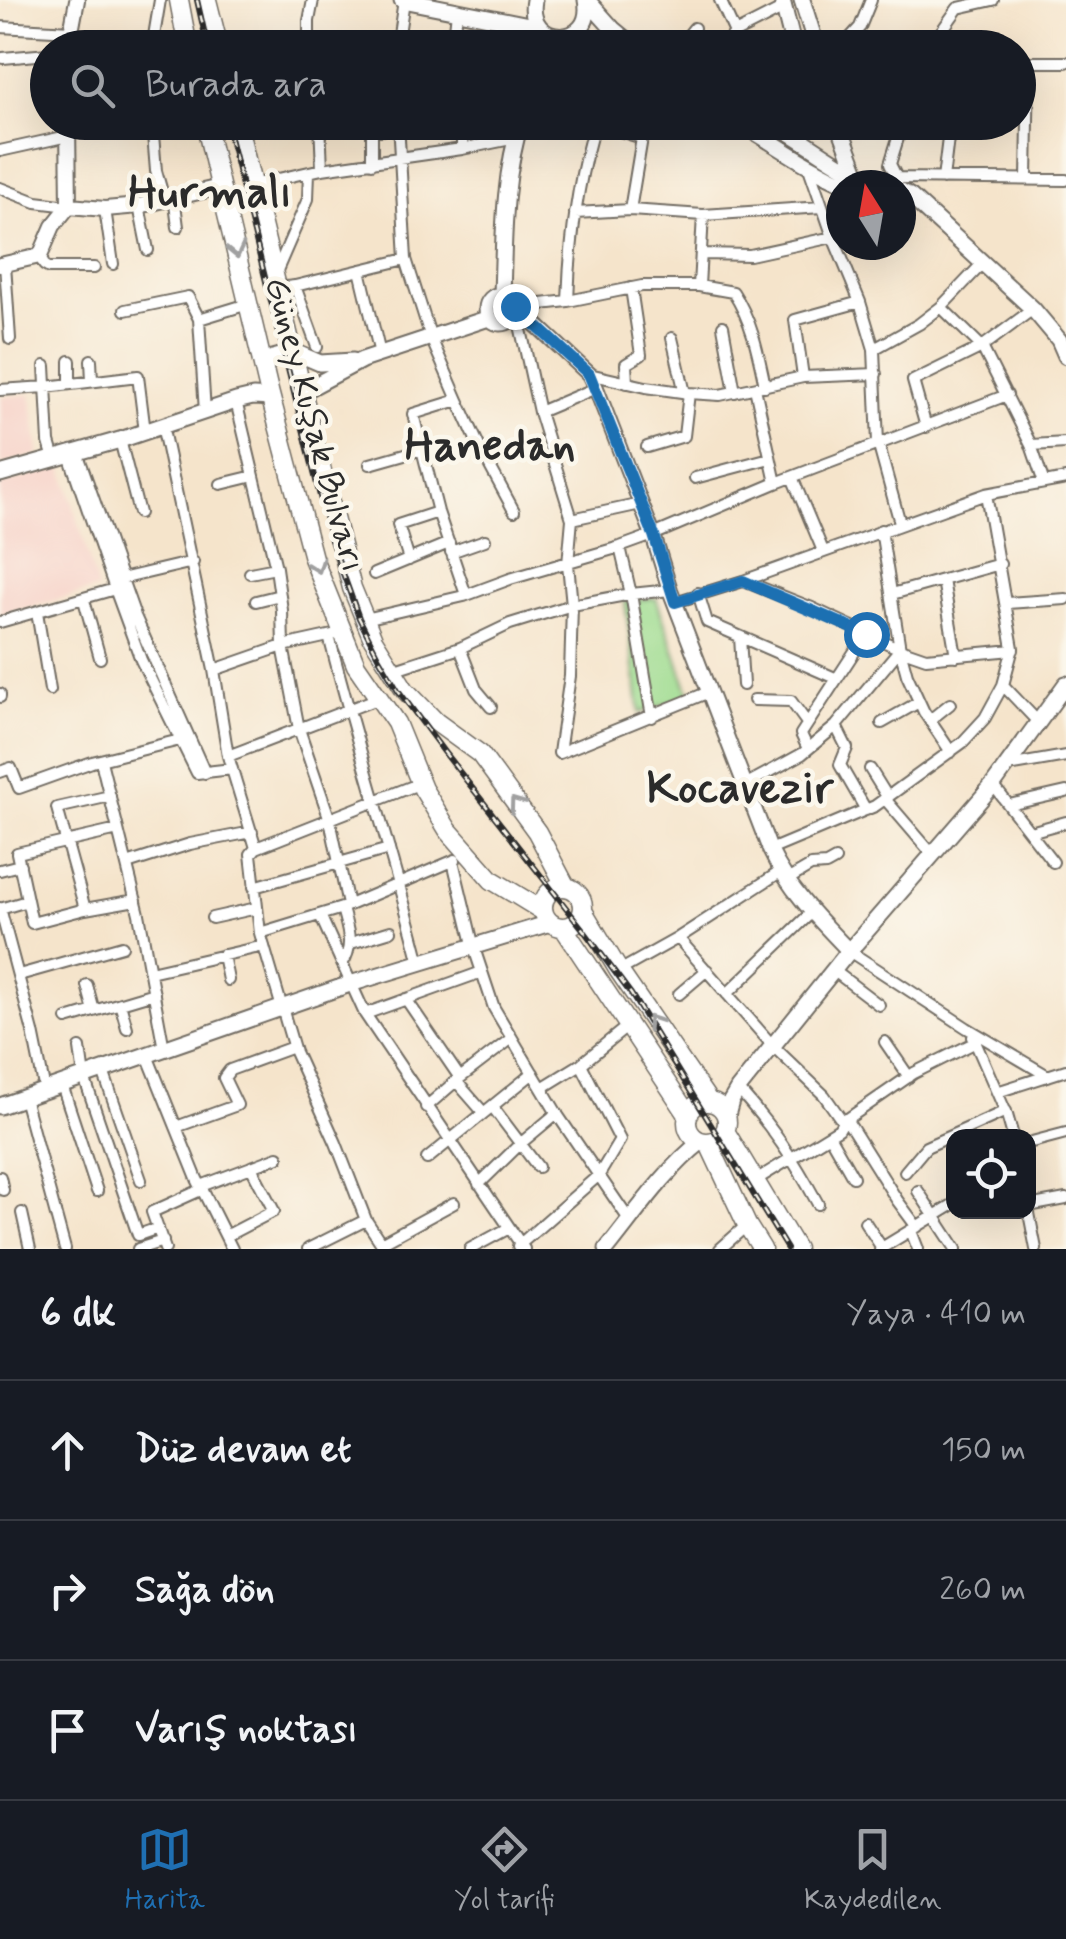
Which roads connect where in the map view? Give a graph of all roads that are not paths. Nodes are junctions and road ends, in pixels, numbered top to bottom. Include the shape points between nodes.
1 (77, 0) edge
2 (160, 0) edge
3 (179, 0) edge
4 (207, 0) edge
5 (215, 0) edge
6 (313, 0) edge
7 (403, 0) edge
8 (534, 0) edge
9 (586, 0) edge
10 (720, 0) edge
11 (872, 0) edge
12 (993, 0) edge
13 (783, 4) edge
14 (809, 5) edge
15 (457, 11) junction
16 (214, 25) junction
17 (0, 27) edge
18 (53, 30) edge
19 (71, 30) edge
20 (156, 30) edge
21 (185, 30) edge
22 (215, 30) edge
23 (309, 30) edge
24 (399, 30) edge
25 (455, 30) edge
26 (524, 30) edge
27 (544, 30) edge
28 (576, 30) edge
29 (614, 30) edge
30 (733, 30) edge
31 (739, 30) edge
32 (790, 30) edge
33 (813, 30) edge
34 (857, 30) edge
35 (942, 30) edge
36 (30, 56) edge
37 (3, 58) dead end
38 (1036, 62) edge
39 (1066, 62) edge
40 (34, 140) edge
41 (68, 140) edge
42 (153, 140) edge
43 (209, 140) edge
44 (241, 140) edge
45 (321, 140) edge
46 (372, 140) edge
47 (399, 140) edge
48 (462, 140) edge
49 (489, 140) edge
50 (517, 140) edge
51 (590, 140) edge
52 (642, 140) edge
53 (771, 140) edge
54 (811, 140) edge
55 (843, 140) edge
56 (898, 140) edge
57 (948, 140) edge
58 (1026, 140) edge
59 (462, 149) junction
60 (0, 151) edge
61 (400, 158) junction
62 (372, 163) junction
63 (808, 165) junction
64 (322, 168) junction
65 (842, 170) edge
66 (850, 170) edge
67 (826, 171) edge
68 (310, 172) junction
69 (943, 179) junction
70 (1027, 179) junction
71 (1066, 180) edge
72 (252, 185) junction
73 (220, 187) junction
74 (0, 188) edge
75 (169, 198) junction
76 (916, 201) edge
77 (69, 206) junction
78 (139, 206) junction
79 (822, 208) junction
80 (916, 208) edge
81 (105, 209) junction
82 (630, 210) junction
83 (576, 212) junction
84 (926, 212) junction
85 (703, 215) junction
86 (826, 219) edge
87 (178, 227) dead end
88 (826, 239) edge
89 (148, 250) dead end
90 (703, 254) junction
91 (40, 256) junction
92 (406, 259) junction
93 (843, 260) edge
94 (984, 263) junction
95 (3, 264) edge
96 (113, 264) dead end
97 (94, 268) dead end
98 (360, 270) junction
99 (282, 284) junction
100 (700, 286) junction
101 (631, 288) junction
102 (502, 295) junction
103 (568, 301) junction
104 (860, 302) junction
105 (248, 304) junction
106 (942, 306) junction
107 (125, 310) dead end
108 (515, 311) junction
109 (1037, 314) junction
110 (489, 318) junction
111 (199, 319) junction
112 (723, 326) dead end
113 (1062, 337) edge
114 (431, 338) junction
115 (672, 338) dead end
116 (10, 339) dead end
117 (982, 346) junction
118 (317, 347) dead end
119 (874, 350) junction
120 (293, 354) junction
121 (380, 354) junction
122 (1066, 356) edge
123 (92, 360) dead end
124 (362, 360) junction
125 (70, 361) dead end
126 (46, 366) dead end
127 (263, 366) junction
128 (876, 374) junction
129 (802, 377) junction
130 (92, 381) junction
131 (592, 381) junction
132 (627, 382) junction
133 (70, 384) junction
134 (46, 387) junction
135 (760, 387) junction
136 (0, 390) edge
137 (302, 392) junction
138 (735, 392) junction
139 (687, 393) junction
140 (257, 395) junction
141 (1007, 396) junction
142 (458, 400) junction
143 (205, 412) junction
144 (540, 412) junction
145 (162, 425) junction
146 (310, 427) junction
147 (926, 427) junction
148 (279, 430) junction
149 (145, 432) junction
150 (120, 440) junction
151 (878, 443) junction
152 (1066, 443) edge
153 (1031, 445) junction
154 (647, 447) dead end
155 (423, 449) junction
156 (67, 455) junction
157 (770, 458) junction
158 (370, 464) dead end
159 (0, 474) edge
160 (254, 476) junction
161 (792, 476) junction
162 (695, 478) dead end
163 (1066, 479) edge
164 (776, 483) junction
165 (1044, 483) junction
166 (221, 484) dead end
167 (986, 494) junction
168 (641, 504) junction
169 (514, 511) dead end
170 (139, 512) dead end
171 (438, 512) junction
172 (572, 519) junction
173 (900, 523) junction
174 (881, 530) junction
175 (654, 535) junction
176 (485, 540) dead end
177 (620, 547) junction
178 (450, 548) junction
179 (824, 551) junction
180 (409, 560) junction
181 (192, 562) junction
182 (568, 564) junction
183 (1000, 564) junction
184 (276, 568) junction
185 (250, 573) dead end
186 (374, 574) dead end
187 (944, 580) junction
188 (743, 581) junction
189 (118, 584) junction
190 (698, 593) junction
191 (631, 594) junction
192 (892, 594) junction
193 (280, 595) junction
194 (466, 595) junction
195 (673, 596) junction
196 (1066, 599) edge
197 (84, 600) junction
198 (256, 600) dead end
199 (1007, 603) junction
200 (572, 605) junction
201 (38, 612) junction
202 (365, 619) junction
203 (0, 622) edge
204 (336, 634) junction
205 (866, 634) junction
206 (740, 636) junction
207 (283, 646) junction
208 (460, 648) junction
209 (900, 650) junction
210 (1012, 650) junction
211 (956, 656) junction
212 (100, 658) dead end
213 (214, 670) junction
214 (392, 670) junction
215 (836, 678) junction
216 (744, 684) dead end
217 (1066, 684) edge
218 (1003, 685) junction
219 (50, 690) dead end
220 (709, 692) junction
221 (379, 698) junction
222 (754, 700) dead end
223 (919, 702) junction
224 (950, 704) dead end
225 (491, 708) dead end
226 (348, 710) junction
227 (652, 717) junction
228 (930, 720) junction
229 (807, 723) junction
230 (882, 723) dead end
231 (1039, 723) junction
232 (836, 726) junction
233 (299, 729) junction
234 (180, 740) junction
235 (808, 749) junction
236 (951, 752) junction
237 (228, 756) junction
238 (1066, 756) edge
239 (101, 760) junction
240 (1007, 767) junction
241 (232, 769) junction
242 (870, 769) dead end
243 (0, 772) edge
244 (205, 774) junction
245 (421, 782) junction
246 (745, 784) junction
247 (993, 785) junction
248 (1066, 792) edge
249 (110, 796) junction
250 (887, 798) junction
251 (373, 801) junction
252 (1009, 805) junction
253 (866, 810) junction
254 (330, 820) junction
255 (1066, 822) edge
256 (118, 830) junction
257 (252, 832) junction
258 (1030, 832) junction
259 (66, 842) junction
260 (256, 848) junction
261 (388, 850) junction
262 (770, 850) junction
263 (932, 855) junction
264 (460, 857) junction
265 (835, 860) dead end
266 (340, 862) junction
267 (1053, 862) dead end
268 (20, 864) junction
269 (127, 864) junction
270 (0, 870) edge
271 (784, 876) junction
272 (399, 882) junction
273 (254, 887) junction
274 (566, 887) junction
275 (136, 900) junction
276 (28, 902) junction
277 (345, 907) junction
278 (0, 908) edge
279 (257, 908) junction
280 (85, 910) junction
281 (583, 911) junction
282 (812, 912) junction
283 (320, 916) junction
284 (212, 918) dead end
285 (552, 920) junction
286 (392, 931) dead end
287 (260, 933) junction
288 (678, 938) junction
289 (351, 943) junction
290 (122, 946) dead end
291 (264, 946) junction
292 (474, 948) junction
293 (849, 952) junction
294 (223, 956) junction
295 (420, 963) junction
296 (342, 964) junction
297 (707, 970) junction
298 (833, 970) junction
299 (618, 971) junction
300 (150, 972) junction
301 (482, 972) junction
302 (18, 975) junction
303 (228, 980) dead end
304 (350, 984) junction
305 (87, 985) dead end
306 (154, 993) junction
307 (679, 994) dead end
308 (727, 994) junction
309 (406, 999) junction
310 (120, 1004) junction
311 (879, 1004) dead end
312 (282, 1008) junction
313 (94, 1011) junction
314 (364, 1014) junction
315 (67, 1019) dead end
316 (629, 1025) junction
317 (127, 1028) dead end
318 (967, 1028) junction
319 (512, 1038) junction
320 (885, 1042) dead end
321 (976, 1042) junction
322 (773, 1046) junction
323 (293, 1047) junction
324 (80, 1048) dead end
325 (164, 1049) junction
326 (146, 1056) junction
327 (581, 1064) junction
328 (1066, 1070) edge
329 (103, 1071) junction
330 (533, 1072) junction
331 (1048, 1076) junction
332 (84, 1077) junction
333 (909, 1077) junction
334 (458, 1080) junction
335 (62, 1085) junction
336 (542, 1088) junction
337 (45, 1091) junction
338 (997, 1092) junction
339 (24, 1098) junction
340 (0, 1106) edge
341 (426, 1108) junction
342 (489, 1111) junction
343 (1006, 1111) junction
344 (557, 1114) junction
345 (845, 1120) junction
346 (711, 1121) junction
347 (176, 1127) junction
348 (1011, 1129) edge
349 (1066, 1133) edge
350 (829, 1135) junction
351 (1036, 1140) edge
352 (451, 1141) junction
353 (520, 1144) junction
354 (278, 1157) dead end
355 (793, 1157) junction
356 (426, 1159) dead end
357 (250, 1167) junction
358 (538, 1167) dead end
359 (905, 1172) dead end
360 (599, 1175) junction
361 (0, 1177) edge
362 (854, 1177) dead end
363 (141, 1180) dead end
364 (754, 1181) junction
365 (479, 1184) junction
366 (202, 1187) junction
367 (3, 1190) dead end
368 (96, 1190) dead end
369 (918, 1191) dead end
370 (1066, 1199) edge
371 (454, 1202) dead end
372 (818, 1204) dead end
373 (1036, 1205) edge
374 (946, 1209) edge
375 (22, 1213) dead end
376 (934, 1216) junction
377 (1029, 1219) edge
378 (366, 1220) junction
379 (630, 1221) junction
380 (864, 1222) dead end
381 (747, 1225) junction
382 (158, 1228) junction
383 (510, 1228) junction
384 (914, 1229) junction
385 (226, 1236) junction
386 (164, 1245) edge
387 (383, 1246) edge
388 (520, 1247) edge
389 (1033, 1248) edge
390 (30, 1249) edge
391 (64, 1249) edge
392 (138, 1249) edge
393 (232, 1249) edge
394 (308, 1249) edge
395 (470, 1249) edge
396 (607, 1249) edge
397 (720, 1249) edge
398 (762, 1249) edge
399 (796, 1249) edge
400 (881, 1249) edge
401 (918, 1249) edge
402 (956, 1249) edge

1 - 19 street
2 - 20 street
3 - 21 main road
4 - 16 main road
5 - 16 main road
6 - 23 street
7 - 15 main road
7 - 24 street
8 - 27 main road
9 - 28 main road via 585,22
9 - 29 main road
10 - 30 street
11 - 34 street
12 - 35 street via 958,8
13 - 31 street
13 - 32 main road
14 - 33 main road
15 - 25 street
15 - 26 main road
16 - 22 main road
17 - 18 street
36 - 37 street
38 - 39 street
40 - 60 street
41 - 77 street
42 - 75 street via 156,171
43 - 73 main road, Güney Kuşak Bulvarı
44 - 72 main road, Güney Kuşak Bulvarı
45 - 64 street
46 - 62 street
47 - 61 street
48 - 59 street
49 - 59 street
50 - 102 main road
51 - 83 street
52 - 82 street
53 - 63 main road
54 - 65 main road
55 - 66 main road
56 - 69 street via 890,164 897,178
57 - 69 street
58 - 70 street
59 - 61 street
61 - 62 street
61 - 92 street
62 - 64 street
63 - 67 main road
63 - 79 street
64 - 68 street
68 - 72 street
68 - 99 street
69 - 70 street
70 - 71 street
72 - 99 main road, Güney Kuşak Bulvarı
73 - 75 street
73 -> 105 main road, Güney Kuşak Bulvarı
74 - 77 street
75 - 78 street
75 - 87 street
76 - 84 main road
77 - 81 street
77 - 91 street
78 - 81 street
78 - 89 street
79 - 85 street
79 - 86 street
80 - 84 main road
81 - 96 street
82 - 83 street
82 - 85 street
83 - 103 street
84 - 94 main road
85 - 90 street
88 - 90 street via 750,255
90 - 100 street
91 - 95 street
91 - 97 street via 49,268
92 - 98 street
92 - 114 street
93 - 104 street
94 - 106 street
94 - 109 main road
95 - 116 street
98 - 99 street
98 - 121 street
99 - 118 street
99 - 120 main road, Güney Kuşak Bulvarı
100 - 101 street
100 - 135 street via 733,292 745,311
101 - 103 street
101 - 132 street via 641,355 626,364
102 - 108 main road
102 - 110 main road via 487,304
103 - 108 street
104 - 119 street
104 - 129 street via 795,320
105 - 111 street
105 - 127 main road, Güney Kuşak Bulvarı
106 - 117 street
106 - 119 street
107 - 111 street via 188,297
108 - 110 main road via 502,324
108 - 131 street
108 - 144 street
109 - 113 main road
109 - 117 street
110 - 114 main road
111 - 143 street
112 - 138 street
113 - 122 main road
114 - 121 main road
114 - 142 street
115 - 139 street
117 - 141 street
117 - 147 street via 913,381
119 - 128 street
120 - 124 main road via 320,364
120 - 127 main road
120 - 137 main road, Güney Kuşak Bulvarı
121 - 124 main road
123 - 130 street
124 - 137 main road
125 - 133 street
126 - 134 street
127 - 140 main road, Güney Kuşak Bulvarı
128 - 129 street
128 - 151 street
129 - 135 street
130 - 133 street
130 - 149 street via 138,376
131 - 132 street
131 - 144 street
131 - 168 street
132 - 139 street
133 - 134 street
134 - 136 street
134 - 156 street via 49,442
135 - 138 street
135 - 157 street
137 - 146 main road, Güney Kuşak Bulvarı
138 - 139 street
139 - 154 street via 684,436
140 - 143 main road
140 - 148 main road, Güney Kuşak Bulvarı
140 - 160 street
141 - 147 street
141 - 153 street
142 - 155 street via 413,414
142 - 169 street
143 - 145 main road
144 - 172 street
145 - 149 main road
145 - 181 street
146 - 148 main road via 295,436
146 - 202 main road, Güney Kuşak Bulvarı
147 - 151 street
148 -> 204 main road, Güney Kuşak Bulvarı
149 - 150 main road
150 - 156 main road
150 - 170 street
151 - 161 street
151 - 173 street
152 - 153 street
153 - 165 street
155 - 158 street
155 - 171 street
156 - 159 main road
156 - 189 street
157 - 162 street
157 - 164 street
160 - 166 street
160 - 184 street
161 - 164 street
161 - 179 street
163 - 165 street
164 - 175 street
165 - 167 street
167 - 173 street
167 - 183 street
168 - 172 street
168 - 175 street
171 - 178 street
171 - 180 street via 398,525
172 - 182 street
173 - 174 street
174 - 179 street
174 - 192 street
175 - 177 street
175 - 195 street
176 - 178 street
177 - 182 street
177 - 191 street
178 - 180 street
178 - 194 street
179 - 188 street
180 - 186 street
181 - 189 street
181 - 213 street
182 - 194 street
182 - 200 street
183 - 187 street
183 - 199 street
184 - 185 street
184 - 193 street
187 - 192 street
187 - 211 street
188 - 190 street
188 - 205 street
189 - 197 street
189 - 234 street via 141,660
189 - 244 street
190 - 195 street
190 - 206 street via 707,622
191 - 195 street
191 - 200 street
191 - 227 street
192 - 209 street
193 - 198 street
193 - 207 street
194 - 202 street
195 - 220 street
196 - 199 street
197 - 201 street
197 - 212 street
199 - 210 street
200 - 208 street
200 - 227 street via 559,753
201 - 203 street
201 - 219 street
202 - 214 main road, Güney Kuşak Bulvarı
204 - 207 street
204 - 221 main road, Güney Kuşak Bulvarı
204 - 226 street
205 - 209 street
205 - 215 street
206 - 215 street
206 - 216 street
207 - 213 street
207 - 233 street
208 - 214 street
208 - 225 street
209 - 211 street via 926,658
209 - 223 street
209 - 232 street
210 - 211 street
210 - 218 street
213 - 237 street
274 -> 214 main road, Güney Kuşak Bulvarı via 537,832 480,754 436,722
215 - 229 street
217 - 231 main road
218 - 231 street
218 - 236 street via 985,718
220 - 227 street
220 - 246 street
221 - 226 street
221 - 245 main road, Güney Kuşak Bulvarı
222 - 229 street via 791,701
223 - 228 street
223 - 230 street
224 - 228 street
226 - 233 street
226 - 251 street
228 - 236 street
229 - 235 street via 800,734
231 - 240 main road
232 - 235 street
232 - 253 street via 847,748 840,765
233 - 237 street
233 - 254 street
234 - 239 street
234 - 244 street via 197,773
235 - 246 street
236 - 250 street
237 - 241 street
238 - 240 street
239 - 243 street via 19,788 11,768
239 - 249 street
240 - 247 main road
241 - 244 street
241 - 257 street
242 - 250 street
245 - 251 street
245 - 264 main road, Güney Kuşak Bulvarı
246 - 262 street
247 - 252 street
247 - 263 main road
248 - 252 street
249 - 256 street
249 - 259 street via 57,808
250 - 253 street
250 - 263 street
251 - 254 street
251 - 261 street
252 - 258 street
253 - 262 street
254 - 260 street
254 - 266 street
255 - 258 street
256 - 259 street
256 - 269 street
257 - 260 street
257 - 269 street
258 - 267 street
259 - 268 street via 17,853
259 - 280 street
260 - 273 street
261 - 266 street
261 - 272 street
262 - 271 street
263 - 293 main road
264 - 272 street
264 - 285 main road, Güney Kuşak Bulvarı
264 - 292 street
265 - 271 street
266 - 273 street
266 - 277 street
268 - 270 street
268 - 276 street
269 - 275 street
271 - 282 street
271 - 288 street
272 - 277 street
272 - 295 street
273 - 279 street
274 - 281 main road via 581,898
274 - 285 main road via 545,898
275 - 280 street
275 - 300 street
276 - 278 street
276 - 280 street via 32,924
277 - 283 street
277 - 289 street
278 - 302 street
279 - 284 street
279 - 287 street
281 - 285 main road via 576,922
281 - 299 main road, Güney Kuşak Bulvarı
282 - 293 street
282 - 308 street
283 - 287 street
283 - 296 street
285 - 292 main road
285 - 316 main road, Güney Kuşak Bulvarı
286 - 289 street
287 - 291 street
288 - 297 street
288 - 299 street
289 - 296 street
290 - 302 street
291 - 294 street
291 - 312 street
292 - 295 main road
292 - 301 street
293 - 298 main road
293 - 318 street
294 - 300 street
294 - 303 street
295 - 304 main road
296 - 304 street
297 - 307 street
297 - 308 street
298 - 311 street
298 - 322 main road
346 -> 299 main road, Güney Kuşak Bulvarı
300 - 306 street
301 - 309 street
301 - 319 street
302 - 337 street
304 - 312 main road
304 - 314 street
305 - 313 street
306 - 310 street
306 - 325 street
308 - 322 street
309 - 314 street
309 - 334 street
310 - 313 street
310 - 317 street
312 - 323 street
312 - 325 main road
313 - 315 street
314 - 341 street
316 - 327 street
316 - 346 main road, Güney Kuşak Bulvarı
318 - 321 street
318 - 331 street
319 - 330 street
319 - 334 street
320 - 333 street
321 - 333 street
321 - 338 street
322 - 345 street
322 - 346 main road
323 - 347 street via 230,1070 224,1078 237,1105
323 - 378 street
324 - 332 street
325 - 326 main road
326 - 329 main road
326 - 347 street
327 - 336 street
327 - 360 street via 620,1140
328 - 331 street
329 - 332 main road
329 - 363 street
330 - 336 street
330 - 342 street
331 - 338 street
332 - 335 main road
332 - 382 street via 138,1234
333 - 345 street
334 - 341 street
334 - 342 street
335 - 337 main road
335 - 368 street
336 - 344 street
337 - 339 main road
338 - 343 street
339 - 340 main road
339 - 391 street
341 - 352 street
342 - 352 street
342 - 353 street
343 - 348 street
343 - 359 street via 926,1148
344 - 353 street
344 - 360 street
345 - 350 street
345 - 384 street
346 - 355 street via 773,1128
346 - 364 main road, Güney Kuşak Bulvarı
346 - 379 main road
346 - 381 main road, Güney Kuşak Bulvarı
347 - 366 street
349 - 351 street
350 - 355 street
350 - 362 street
352 - 356 street
352 - 365 street
353 - 358 street
353 - 365 street
354 - 357 street
355 - 364 street
355 - 372 street
357 - 366 street
357 - 385 street via 274,1210
360 - 379 street
360 - 388 street
361 - 367 street
364 - 399 main road, Güney Kuşak Bulvarı
365 - 383 street
366 - 382 street via 154,1209
366 - 385 street
369 - 376 street
370 - 373 street
371 - 387 street
374 - 376 street
375 - 390 street
376 - 384 street
376 - 402 street
377 - 389 street
378 - 387 street
378 - 394 street
379 - 396 main road
380 - 400 street
381 - 397 street
381 - 398 main road, Güney Kuşak Bulvarı
382 - 386 street
383 - 388 street
383 - 395 street
384 - 400 street
384 - 401 street
385 - 393 street
386 - 392 street

